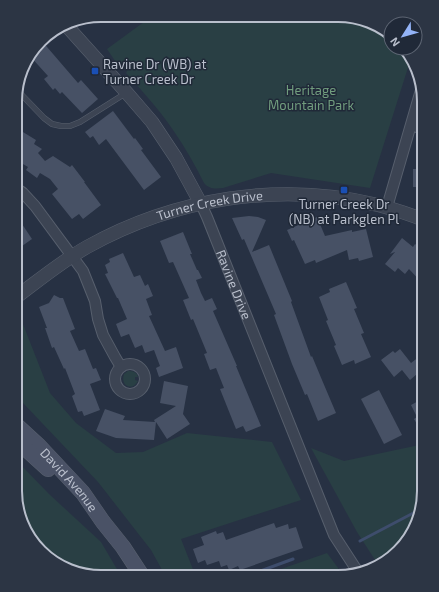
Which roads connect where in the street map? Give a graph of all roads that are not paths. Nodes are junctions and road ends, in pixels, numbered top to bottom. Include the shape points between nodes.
1 (69, 29) edge
2 (127, 92) junction
3 (23, 96) edge
4 (417, 108) edge
5 (412, 125) junction
6 (417, 127) edge
7 (22, 192) edge
8 (201, 204) junction
9 (387, 207) junction
10 (417, 218) edge
11 (72, 256) junction
12 (22, 293) edge
13 (121, 367) dead end
14 (22, 430) edge
15 (22, 445) edge
16 (103, 522) junction
17 (355, 568) edge
18 (138, 570) edge

1 - 2 street, Ravine Drive
2 - 3 lane via 70,126 52,124
2 - 8 street, Ravine Drive via 169,146
4 - 5 street
5 - 6 street
5 - 9 street
7 - 11 street
8 - 9 street, Turner Creek Drive via 245,196 284,194 340,198
8 - 11 street, Turner Creek Drive via 133,225
8 - 17 street, Ravine Drive via 334,535
9 - 10 street, Turner Creek Drive
11 - 12 street, Turner Creek Drive
11 - 13 street via 83,271 95,301 103,336
14 - 16 main road, David Avenue via 79,488
15 - 16 main road, David Avenue
16 - 18 main road, David Avenue

